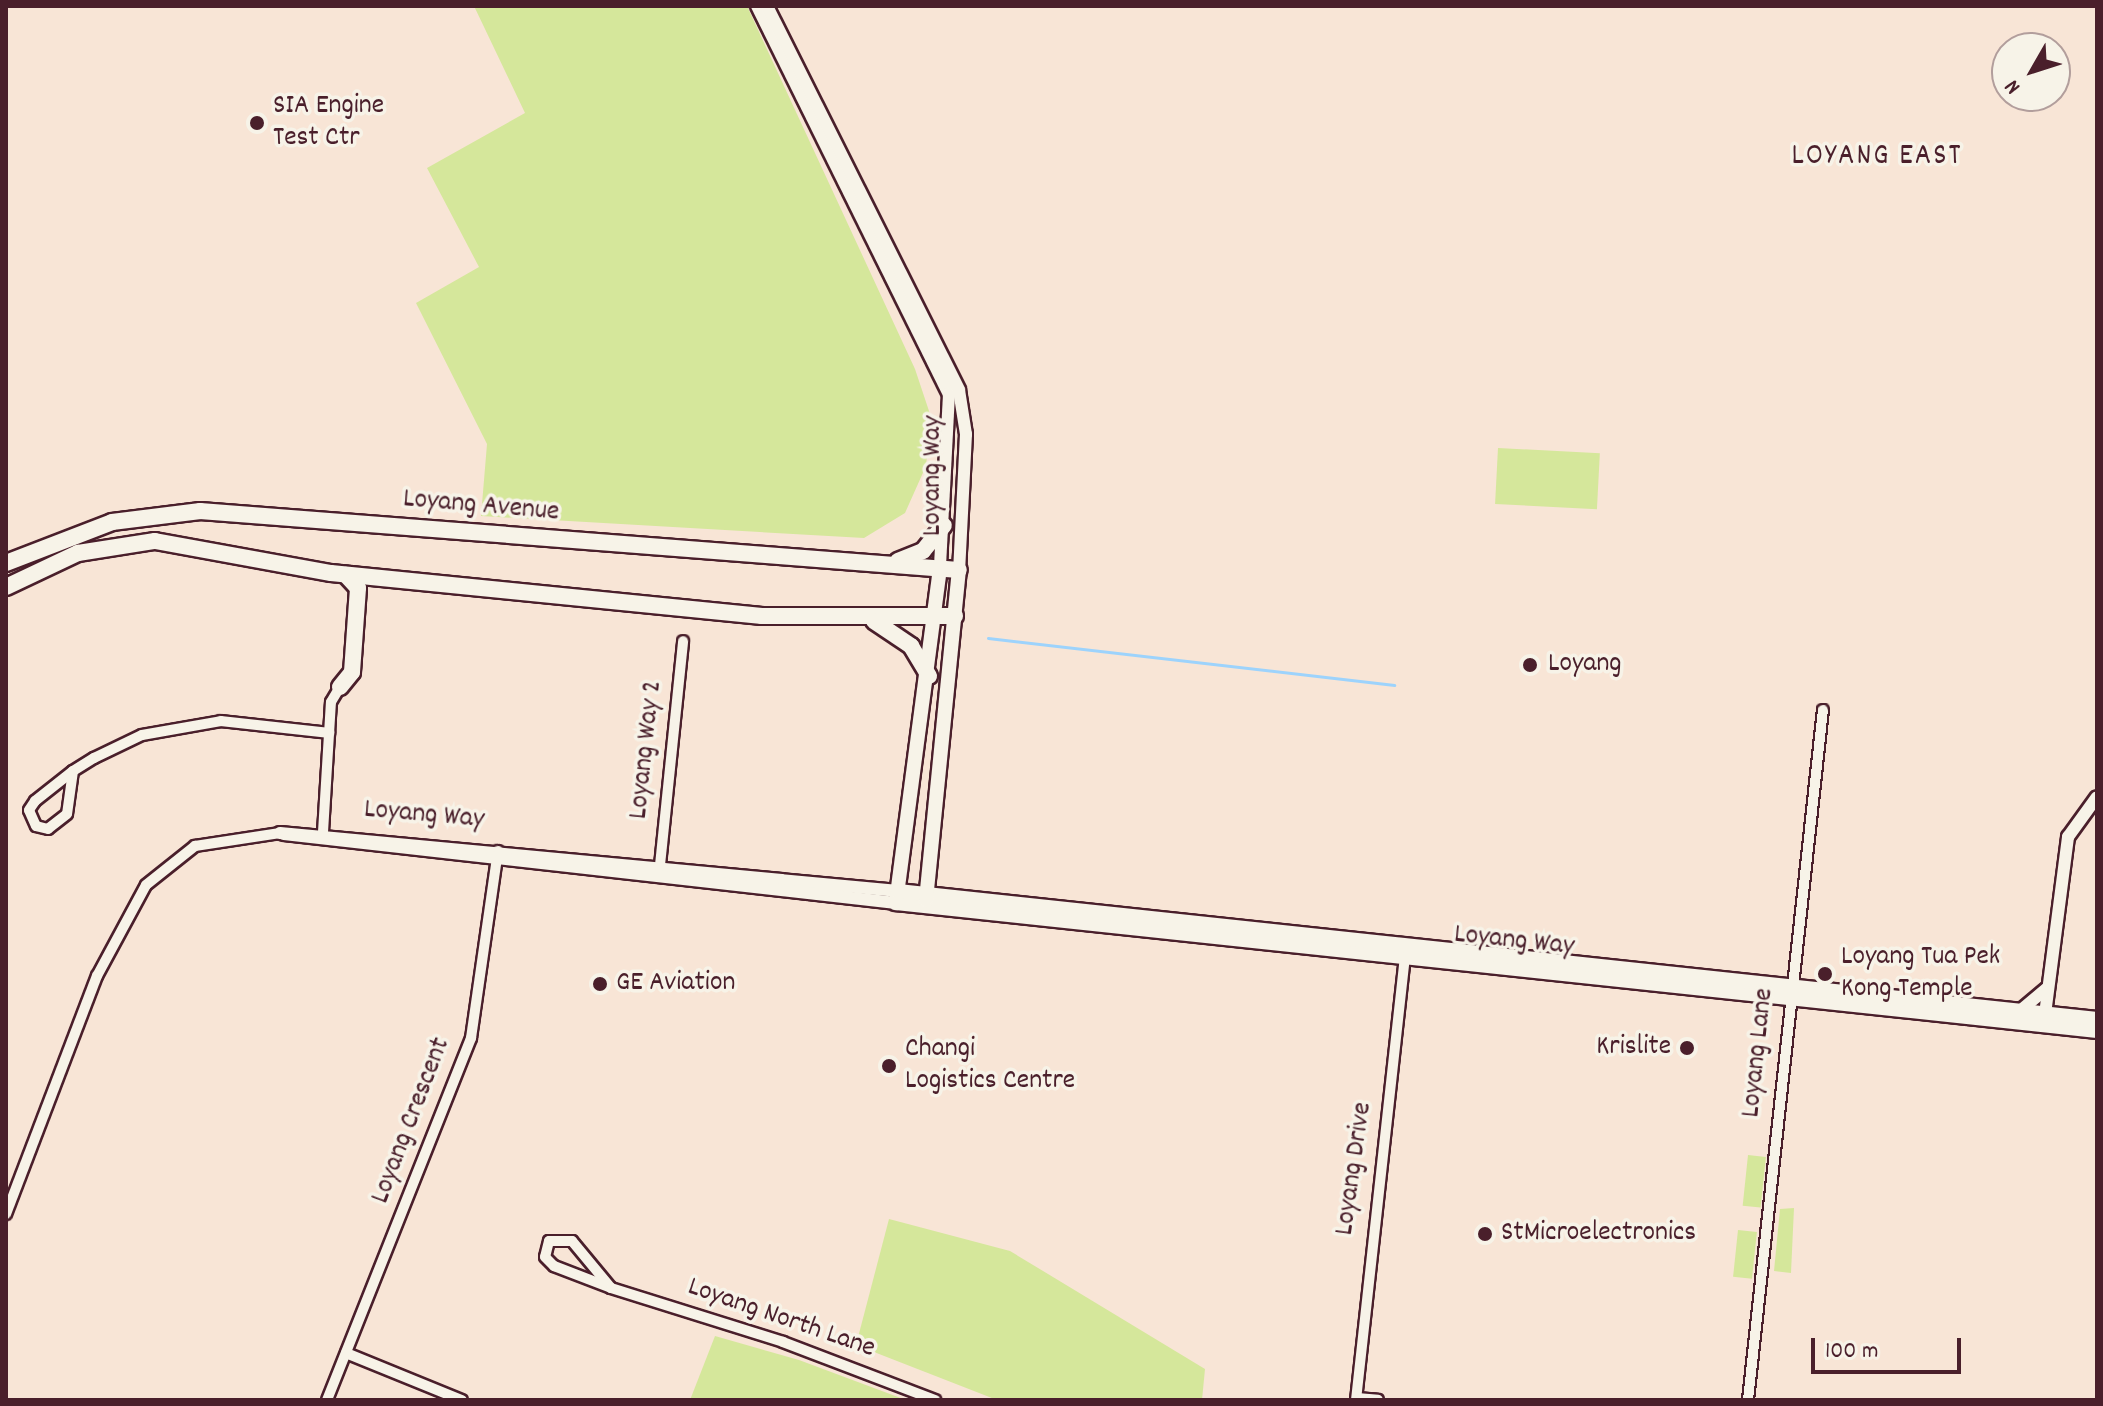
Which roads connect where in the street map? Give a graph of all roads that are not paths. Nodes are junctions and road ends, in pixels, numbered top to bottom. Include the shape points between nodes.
1 (757, 6) edge
2 (767, 6) edge
3 (944, 525) junction
4 (6, 563) edge
5 (888, 563) junction
6 (940, 568) junction
7 (959, 570) junction
8 (346, 575) junction
9 (6, 587) edge
10 (955, 616) junction
11 (933, 617) junction
12 (874, 621) junction
13 (683, 641) dead end
14 (929, 676) junction
15 (340, 687) joint
16 (1823, 710) dead end
17 (329, 733) junction
18 (73, 771) junction
19 (2097, 797) edge
20 (2097, 804) edge
21 (323, 832) junction
22 (280, 833) junction
23 (307, 842) junction
24 (333, 844) junction
25 (498, 855) junction
26 (2065, 856) junction
27 (660, 865) junction
28 (667, 878) junction
29 (897, 897) junction
30 (926, 900) junction
31 (1405, 950) junction
32 (2049, 987) junction
33 (1789, 991) junction
34 (2021, 1010) junction
35 (2044, 1019) junction
36 (2097, 1019) edge
37 (2097, 1031) edge
38 (6, 1214) edge
39 (611, 1288) junction
40 (346, 1353) junction
41 (1357, 1399) edge
42 (327, 1400) edge
43 (462, 1400) edge
44 (935, 1400) edge
45 (1378, 1400) edge
46 (1748, 1400) edge

1 - 3 street, Loyang Way via 949,394
2 - 7 street, Loyang Way via 959,390 966,434
3 - 5 main road via 923,551
3 - 6 street, Loyang Way
4 - 5 main road, Loyang Avenue via 112,522 212,511
5 - 6 main road, Loyang Avenue
6 - 7 main road, Loyang Avenue
6 - 11 main road, Loyang Way
7 - 10 main road, Loyang Way
8 - 9 main road via 155,541 78,553
8 - 12 main road
8 - 15 main road via 358,588 352,672
10 - 11 main road
10 - 30 main road, Loyang Way
11 - 12 main road
11 - 14 main road, Loyang Way
12 - 14 main road via 911,646
13 - 27 street, Loyang Way 2
14 - 29 main road, Loyang Way
15 - 17 street
16 - 33 street, Loyang Lane
17 - 18 street via 221,721 169,728
17 - 21 street
18 - 18 street via 67,814 48,829 36,826 31,805
19 - 26 street via 2076,821
20 - 26 street
21 - 22 street, Loyang Way
21 - 23 street
21 - 24 street
21 - 25 street, Loyang Way
22 - 23 street, Loyang Way
22 - 38 street, Loyang Way via 195,846 146,885 97,976
23 - 24 street, Loyang Way
24 - 25 street, Loyang Way
25 - 27 street, Loyang Way
25 - 28 street, Loyang Way
25 - 40 street, Loyang Crescent via 471,1038
26 - 32 street
27 - 28 street
27 - 29 street, Loyang Way
28 - 29 street, Loyang Way
29 - 30 main road, Loyang Way
30 - 31 main road, Loyang Way
31 - 33 main road, Loyang Way
31 - 41 street, Loyang Drive
32 - 34 street
32 - 35 street
33 - 34 main road, Loyang Way
33 - 35 main road, Loyang Way
33 - 46 street, Loyang Lane
34 - 35 main road, Loyang Way
35 - 36 main road, Loyang Way
35 - 37 main road, Loyang Way
39 - 39 street, Loyang North Lane via 554,1266 545,1257 549,1241 572,1241
39 - 44 street, Loyang North Lane
40 - 42 street, Loyang Crescent
40 - 43 street
41 - 45 street

